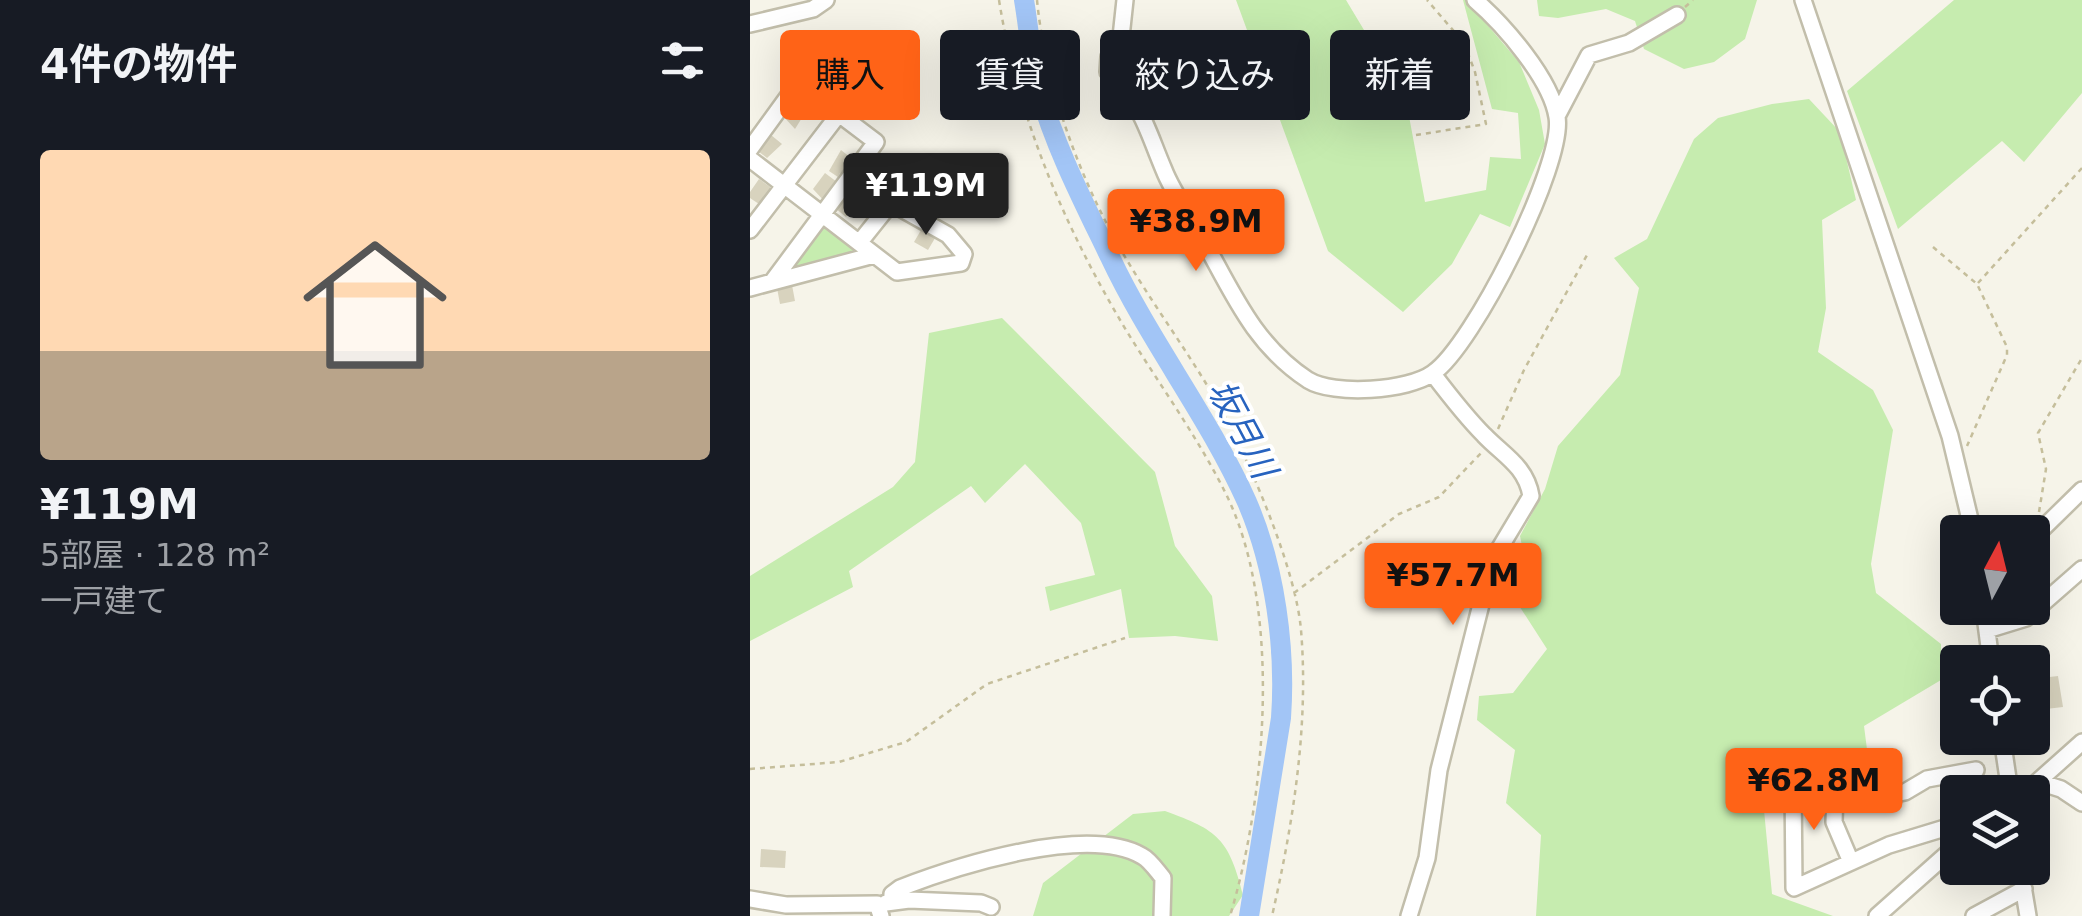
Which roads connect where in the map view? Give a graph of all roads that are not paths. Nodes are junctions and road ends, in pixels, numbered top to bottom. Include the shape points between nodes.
1 (789, 0) edge
2 (826, 0) edge
3 (1126, 0) edge
4 (1476, 0) edge
5 (1803, 0) edge
6 (781, 16) junction
7 (1677, 16) dead end
8 (750, 24) edge
9 (780, 108) edge
10 (1557, 116) junction
11 (834, 120) edge
12 (847, 120) edge
13 (750, 150) edge
14 (750, 159) edge
15 (784, 186) junction
16 (823, 215) junction
17 (750, 230) edge
18 (860, 243) junction
19 (874, 254) junction
20 (772, 282) junction
21 (750, 288) edge
22 (1433, 374) junction
23 (2082, 490) edge
24 (1970, 515) edge
25 (2050, 521) edge
26 (2082, 568) edge
27 (1986, 625) edge
28 (1987, 630) junction
29 (1989, 645) edge
30 (2082, 742) edge
31 (1976, 770) dead end
32 (2045, 775) edge
33 (2050, 788) edge
34 (1835, 792) junction
35 (2082, 802) edge
36 (1940, 828) edge
37 (1940, 860) edge
38 (1851, 862) junction
39 (2023, 885) edge
40 (2024, 889) junction
41 (750, 899) edge
42 (992, 907) dead end
43 (883, 908) edge
44 (1162, 916) edge
45 (1409, 916) edge
46 (1877, 916) edge
47 (1974, 916) edge
48 (2028, 916) edge

1 - 6 street
2 - 6 street
3 - 22 street via 1108,72 1136,101 1165,173 1255,333 1312,383 1335,390 1378,389
4 - 10 street via 1532,65
5 - 24 street
6 - 8 street
7 - 10 street via 1589,55
9 - 13 street
10 - 22 street via 1545,173 1497,288
11 - 15 street
12 - 16 street via 876,142
14 - 15 street
15 - 16 street
15 - 17 street
16 - 18 street
16 - 20 street
18 - 19 street
18 - 19 street via 892,204 948,235 964,254 960,263 897,272
19 - 20 street
20 - 21 street
22 - 45 street via 1518,465 1531,496 1492,562
23 - 25 street
26 - 28 street via 2026,618
27 - 28 street
28 - 29 street
30 - 32 street
31 - 34 street via 1869,799
33 - 35 street
34 - 38 street via 1834,822
34 - 38 street via 1792,782 1794,888
36 - 38 street
37 - 46 street
39 - 40 street
40 - 47 street
40 - 48 street
41 - 43 street
42 - 43 street
43 - 44 street via 900,888 994,858 1105,844 1144,856 1163,878

